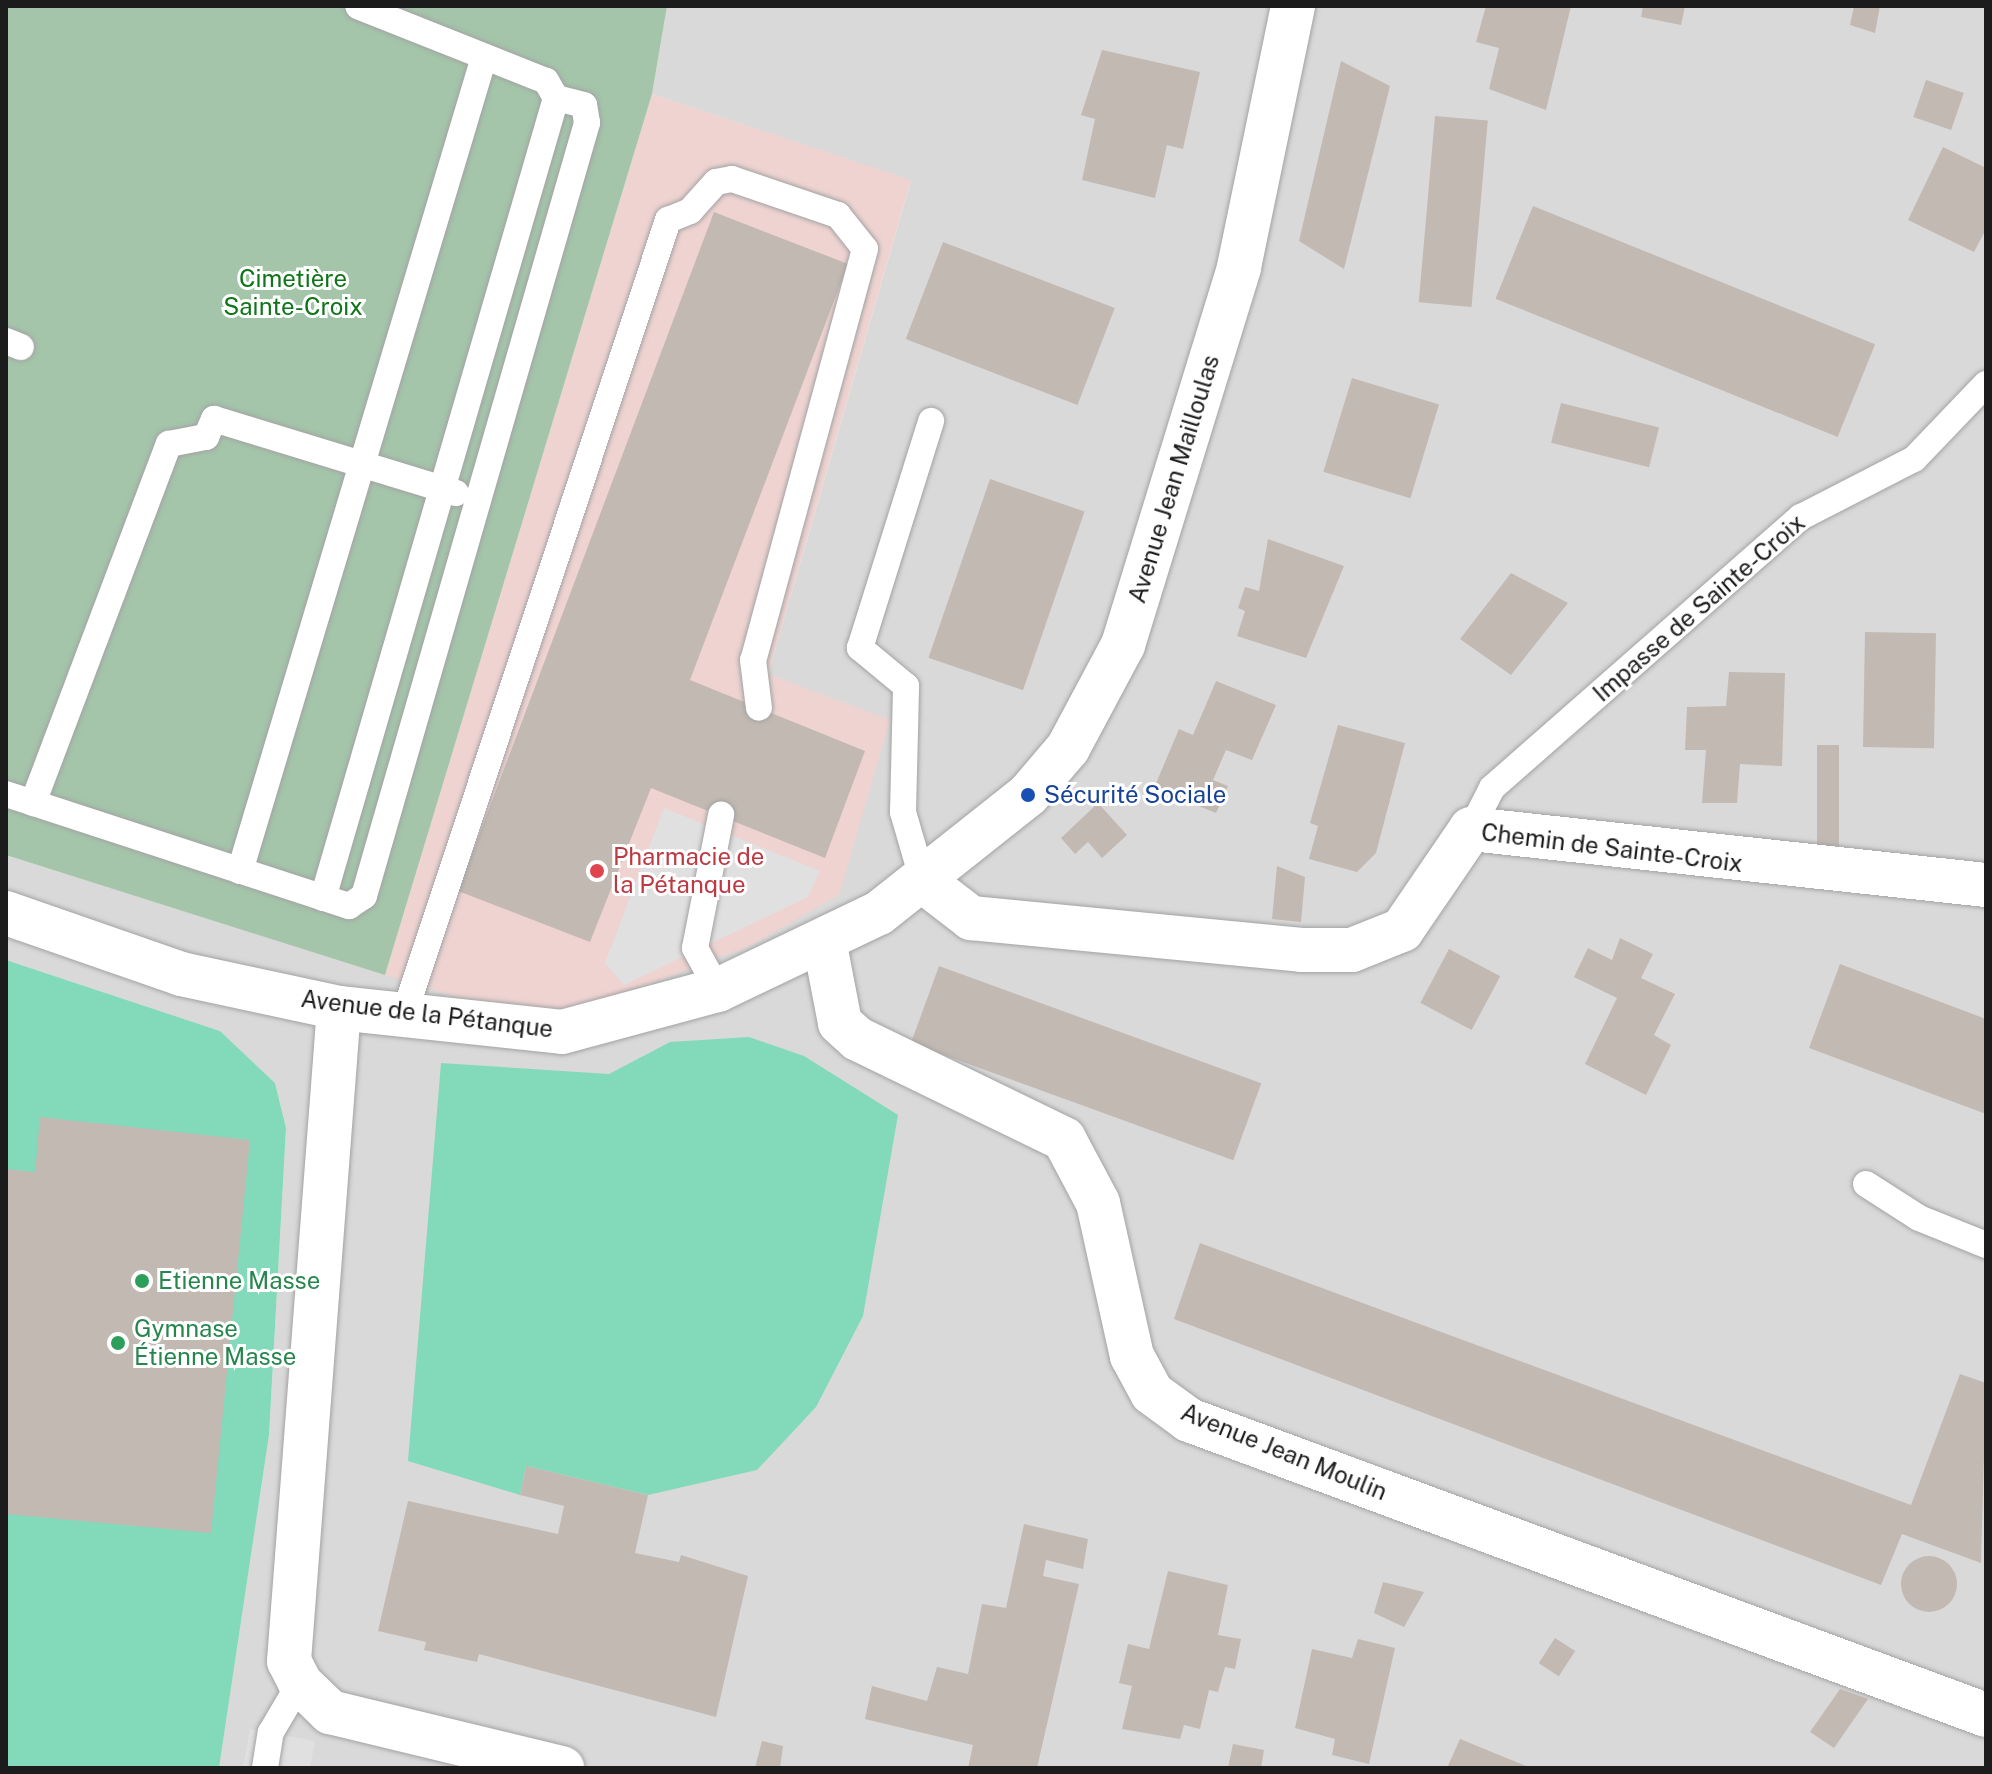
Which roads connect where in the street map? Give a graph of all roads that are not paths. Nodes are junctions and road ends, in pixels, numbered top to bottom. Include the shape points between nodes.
1 (358, 6) edge
2 (1293, 6) edge
3 (386, 11) edge
4 (484, 57) junction
5 (556, 98) junction
6 (1986, 384) edge
7 (931, 421) dead end
8 (365, 467) junction
9 (443, 488) junction
10 (478, 500) junction
11 (759, 708) dead end
12 (6, 794) edge
13 (33, 803) junction
14 (721, 815) dead end
15 (1471, 829) junction
16 (240, 871) junction
17 (923, 881) junction
18 (1986, 885) edge
19 (323, 898) junction
20 (6, 913) edge
21 (825, 945) junction
22 (718, 990) junction
23 (339, 1008) junction
24 (404, 1015) junction
25 (1866, 1184) dead end
26 (1986, 1245) edge
27 (300, 1683) junction
28 (1986, 1715) edge
29 (265, 1768) edge
30 (562, 1768) edge

1 - 3 lane
2 - 17 street, Avenue Jean Mailloulas via 1239,267 1123,645 1068,748 1028,795
3 - 4 lane
4 - 5 lane via 546,81
4 - 8 lane
5 - 9 lane
5 - 10 lane via 584,105 587,123
6 - 15 lane, Impasse de Sainte-Croix via 1914,459 1801,517 1492,788
7 - 17 lane via 860,648 906,686 903,812
8 - 9 lane
8 - 13 lane via 214,419 206,437 169,444
8 - 16 lane
9 - 10 lane
9 - 19 lane
10 - 19 lane via 364,896 349,906
11 - 24 lane via 753,660 865,249 838,215 732,179 716,182 690,211 668,220
12 - 13 lane
13 - 16 lane
14 - 22 lane via 695,948
15 - 17 street, Chemin de Sainte-Croix via 1402,930 1352,950 971,918
15 - 18 street, Chemin de Sainte-Croix
16 - 19 lane
17 - 21 street, Avenue de la Pétanque
20 - 23 street, Avenue de la Pétanque via 181,974
21 - 22 street, Avenue de la Pétanque
21 - 28 street, Avenue Jean Moulin via 840,1023 858,1039 1064,1139 1098,1203 1132,1356 1152,1393 1189,1420
22 - 24 street, Avenue de la Pétanque via 562,1032
23 - 24 street, Avenue de la Pétanque
23 - 27 street via 289,1661
25 - 26 lane via 1919,1218
27 - 29 lane via 271,1732
27 - 30 street via 330,1712

